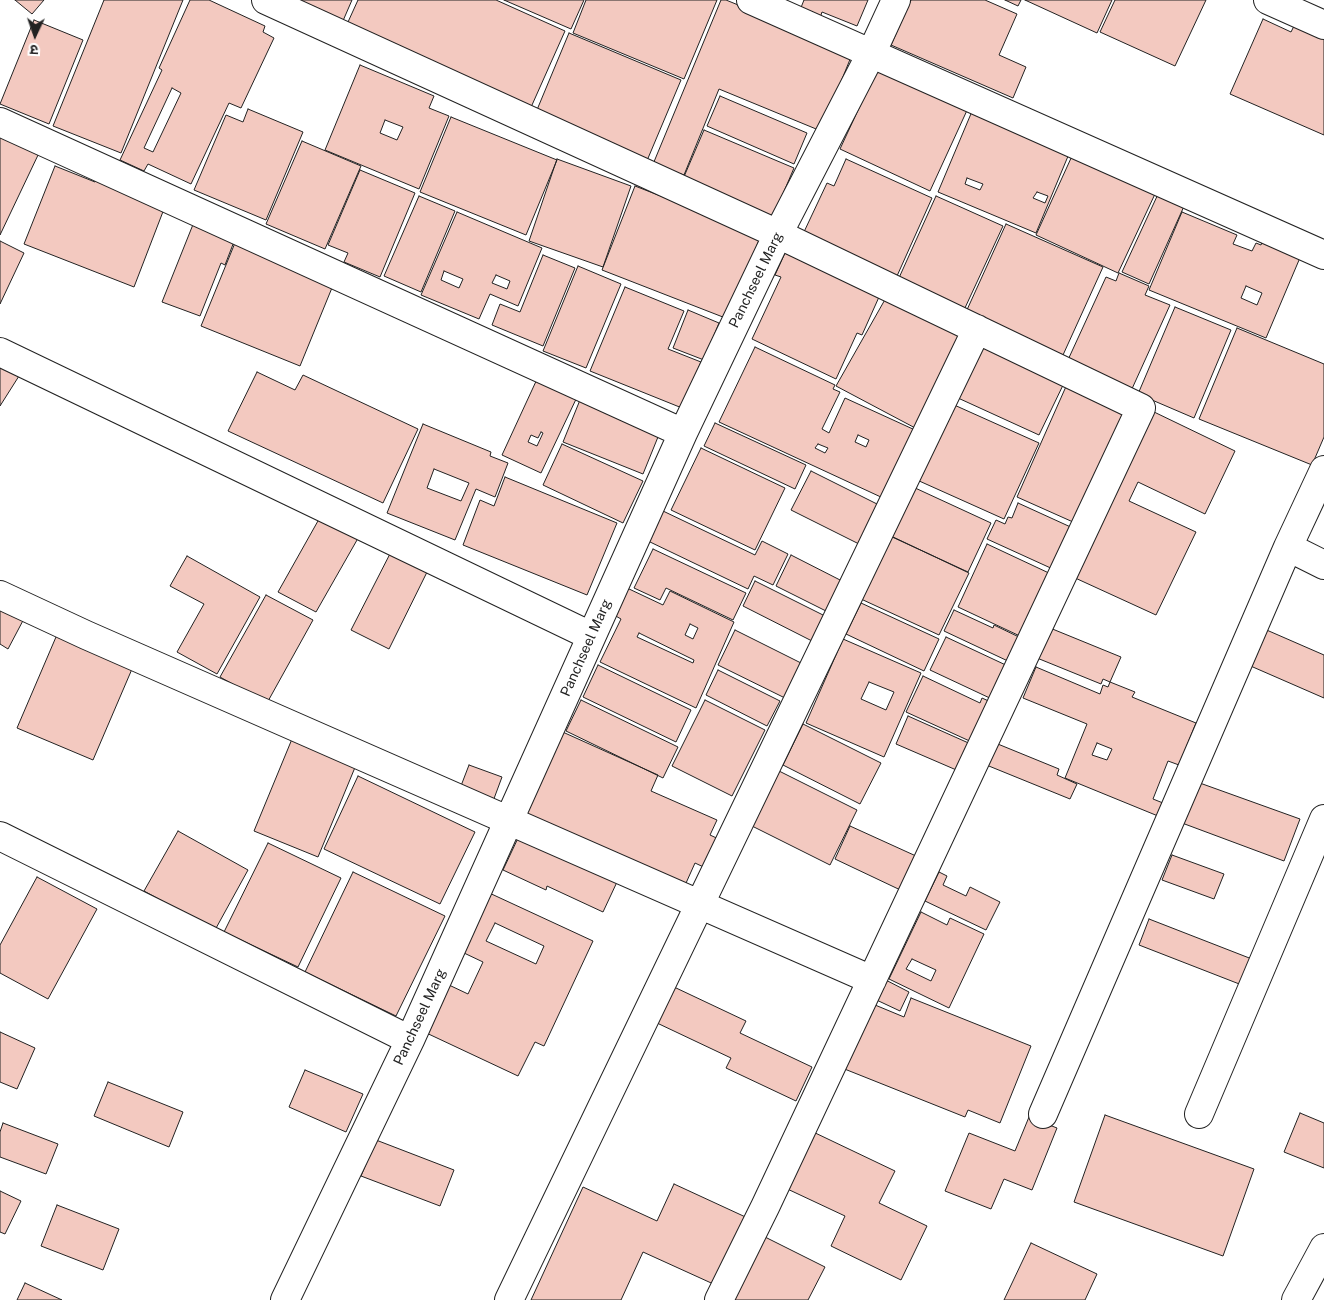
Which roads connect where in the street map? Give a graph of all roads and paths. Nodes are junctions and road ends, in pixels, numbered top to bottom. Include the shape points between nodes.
1 (266, 0) edge
2 (751, 0) edge
3 (896, 0) edge
4 (1268, 0) edge
5 (1324, 26) edge
6 (872, 52) junction
7 (0, 122) edge
8 (778, 234) junction
9 (1324, 255) edge
10 (977, 329) junction
11 (0, 352) edge
12 (683, 433) junction
13 (1324, 470) edge
14 (1288, 547) junction
15 (1324, 565) edge
16 (0, 595) edge
17 (591, 636) junction
18 (1324, 819) edge
19 (508, 821) junction
20 (0, 836) edge
21 (701, 905) junction
22 (872, 980) junction
23 (410, 1040) junction
24 (1043, 1114) dead end
25 (1199, 1114) dead end
26 (1324, 1248) edge
27 (285, 1300) edge
28 (509, 1300) edge
29 (719, 1300) edge
30 (1296, 1300) edge

1 - 8 street
2 - 6 street
3 - 6 street, Panchseel Marg
4 - 5 street
6 - 8 street, Panchseel Marg
6 - 9 street
7 - 12 street
8 - 10 street
8 - 12 street, Panchseel Marg
10 - 21 street
10 - 22 street via 1141,408
11 - 17 street
12 - 17 street, Panchseel Marg
13 - 14 street
14 - 15 street
14 - 24 street
16 - 19 street
17 - 19 street, Panchseel Marg
18 - 25 street
19 - 21 street
19 - 23 street, Panchseel Marg
20 - 23 street
21 - 22 street
21 - 28 street
22 - 29 street
23 - 27 street, Panchseel Marg
26 - 30 street

